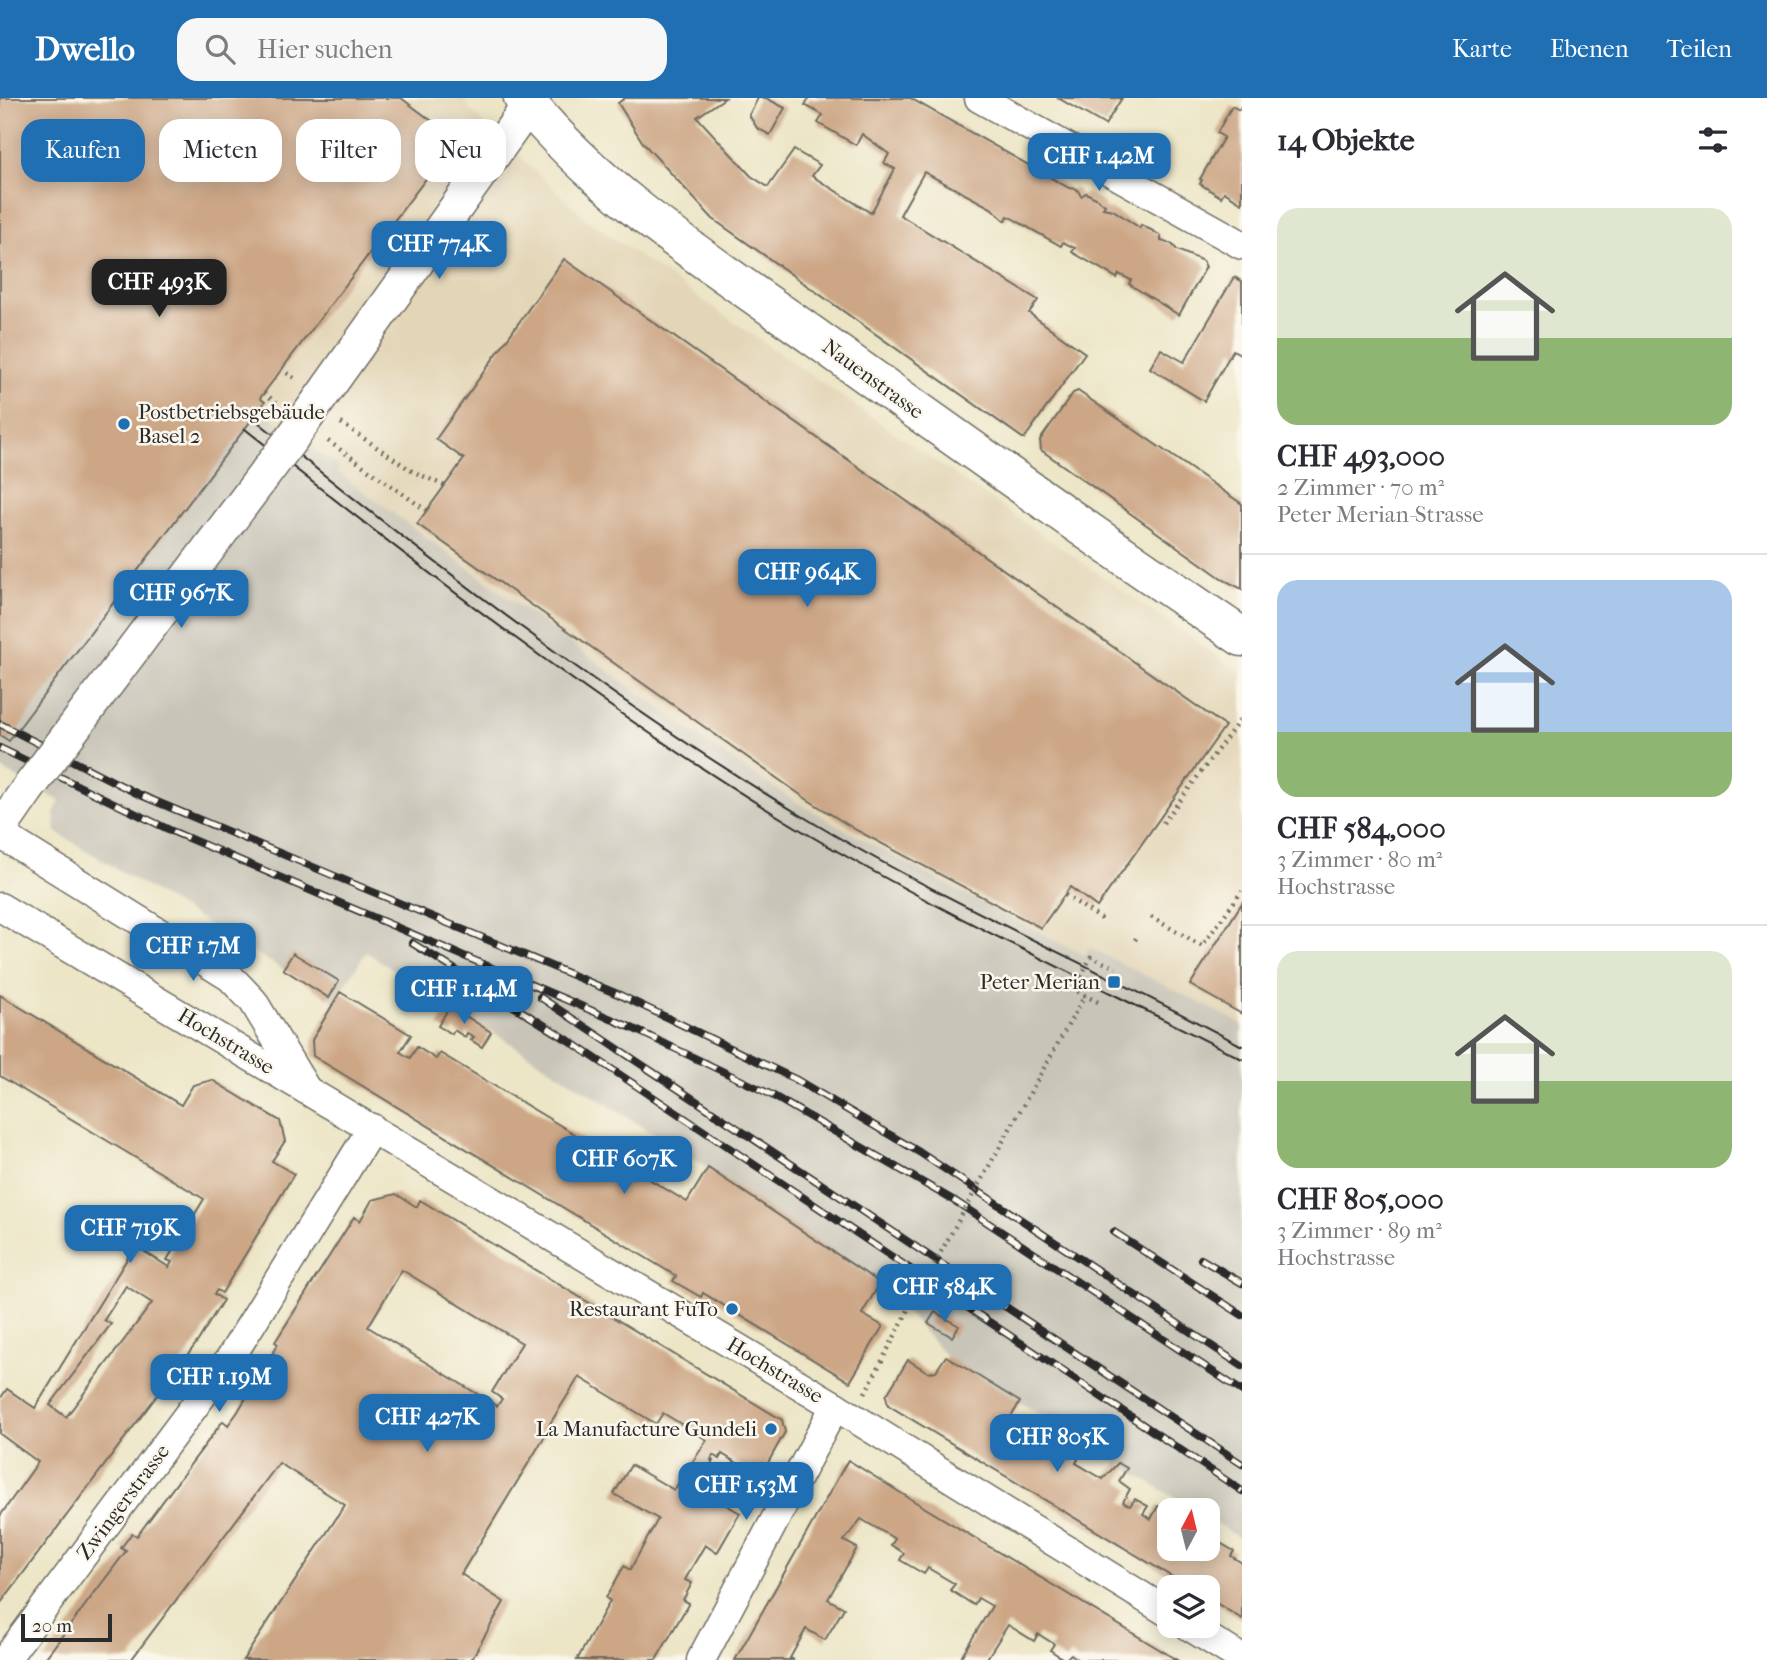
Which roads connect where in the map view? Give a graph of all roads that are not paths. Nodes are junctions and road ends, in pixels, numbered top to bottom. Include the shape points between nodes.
1 (979, 98) edge
2 (530, 100) edge
3 (1242, 245) edge
4 (1242, 637) edge
5 (0, 832) edge
6 (0, 907) edge
7 (307, 1089) junction
8 (372, 1128) junction
9 (835, 1406) junction
10 (1157, 1606) edge
11 (1209, 1638) edge
12 (1242, 1658) edge
13 (5, 1660) edge
14 (701, 1660) edge

1 - 3 street
2 - 4 main road, Nauenstrasse via 577,158 675,238
2 - 5 street, bridge via 303,424
5 - 7 street, Hochstrasse via 230,977 253,1001
6 - 7 street, Hochstrasse
7 - 8 street, Hochstrasse
8 - 9 street, Hochstrasse
8 - 13 street, Zwingerstrasse via 230,1357
9 - 10 street, Hochstrasse
9 - 14 street
11 - 12 street

